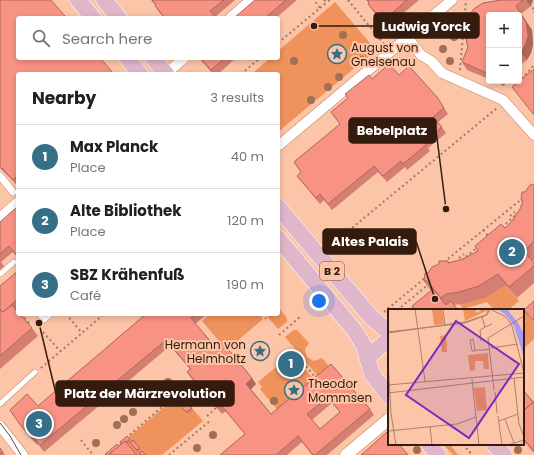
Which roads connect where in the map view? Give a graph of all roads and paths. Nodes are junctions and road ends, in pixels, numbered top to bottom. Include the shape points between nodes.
1 (78, 0) edge
2 (104, 0) edge
3 (251, 0) edge
4 (314, 0) edge
5 (330, 0) edge
6 (348, 0) edge
7 (452, 0) edge
8 (466, 0) edge
9 (326, 1) edge
10 (320, 8) junction
11 (534, 8) edge
12 (534, 12) edge
13 (91, 16) edge
14 (117, 16) edge
15 (232, 16) edge
16 (408, 38) junction
17 (280, 41) edge
18 (386, 46) dead end
19 (129, 60) edge
20 (155, 60) edge
21 (182, 60) edge
22 (258, 60) edge
23 (534, 65) edge
24 (138, 72) edge
25 (167, 72) edge
26 (243, 72) edge
27 (522, 80) edge
28 (459, 81) junction
29 (500, 106) dead end
30 (534, 136) edge
31 (280, 144) edge
32 (0, 176) edge
33 (13, 192) dead end
34 (523, 198) edge
35 (16, 204) edge
36 (280, 209) edge
37 (521, 210) edge
38 (515, 212) dead end
39 (510, 216) dead end
40 (0, 218) edge
41 (501, 228) edge
42 (483, 230) junction
43 (280, 240) edge
44 (493, 242) edge
45 (478, 247) edge
46 (464, 254) dead end
47 (318, 255) junction
48 (459, 258) edge
49 (461, 261) edge
50 (14, 262) edge
51 (442, 264) edge
52 (0, 274) edge
53 (425, 278) edge
54 (433, 280) edge
55 (401, 307) dead end
56 (23, 316) edge
57 (41, 316) edge
58 (49, 316) edge
59 (68, 316) edge
60 (102, 316) edge
61 (264, 316) edge
62 (301, 316) dead end
63 (266, 319) dead end
64 (33, 320) dead end
65 (374, 320) junction
66 (388, 331) edge
67 (43, 332) dead end
68 (82, 333) junction
69 (280, 335) dead end
70 (388, 340) edge
71 (60, 351) junction
72 (293, 351) dead end
73 (367, 358) junction
74 (35, 372) joint
75 (195, 382) edge
76 (320, 383) edge
77 (388, 395) edge
78 (0, 404) edge
79 (216, 408) edge
80 (207, 416) dead end
81 (211, 420) dead end
82 (388, 420) edge
83 (0, 426) edge
84 (81, 440) dead end
85 (124, 440) edge
86 (430, 445) edge
87 (464, 445) edge
88 (495, 445) edge
89 (23, 455) edge
90 (93, 455) edge
91 (169, 455) edge
92 (346, 455) edge
93 (438, 455) edge
94 (472, 455) edge
95 (504, 455) edge

1 - 13 main road
2 - 14 main road
3 - 15 street
4 - 10 path
5 - 9 path
6 - 18 path
7 - 16 street
8 - 28 path
9 - 10 path
10 - 17 path
11 - 12 path
16 - 28 street via 421,55 442,73
16 - 31 street
19 - 24 main road
20 - 25 main road
21 - 25 street
22 - 26 path
23 - 27 path
28 - 30 street via 503,100
29 - 47 path
32 - 33 street
34 - 42 path
35 - 40 street
36 - 47 main road, B 2
37 - 41 path
38 - 39 path
42 - 44 path
42 - 51 path
43 - 73 main road, B 2 via 353,328 363,343
45 - 49 path
46 - 48 path
47 - 65 main road, B 2
50 - 52 lane
53 - 65 path
54 - 55 path
56 - 64 path via 29,324
57 - 58 lane via 44,320
59 - 68 path
60 - 68 path
61 - 63 path
62 - 69 path
65 - 66 main road, B 2
67 - 71 path
68 - 71 path
70 - 73 main road
71 - 74 path
72 - 76 path
73 - 77 main road, B 2 via 372,374
74 - 78 lane
75 - 85 path
79 - 80 path
81 - 91 path
82 - 92 street
83 - 89 street
84 - 90 path
86 - 93 main road
87 - 94 path
88 - 95 main road

